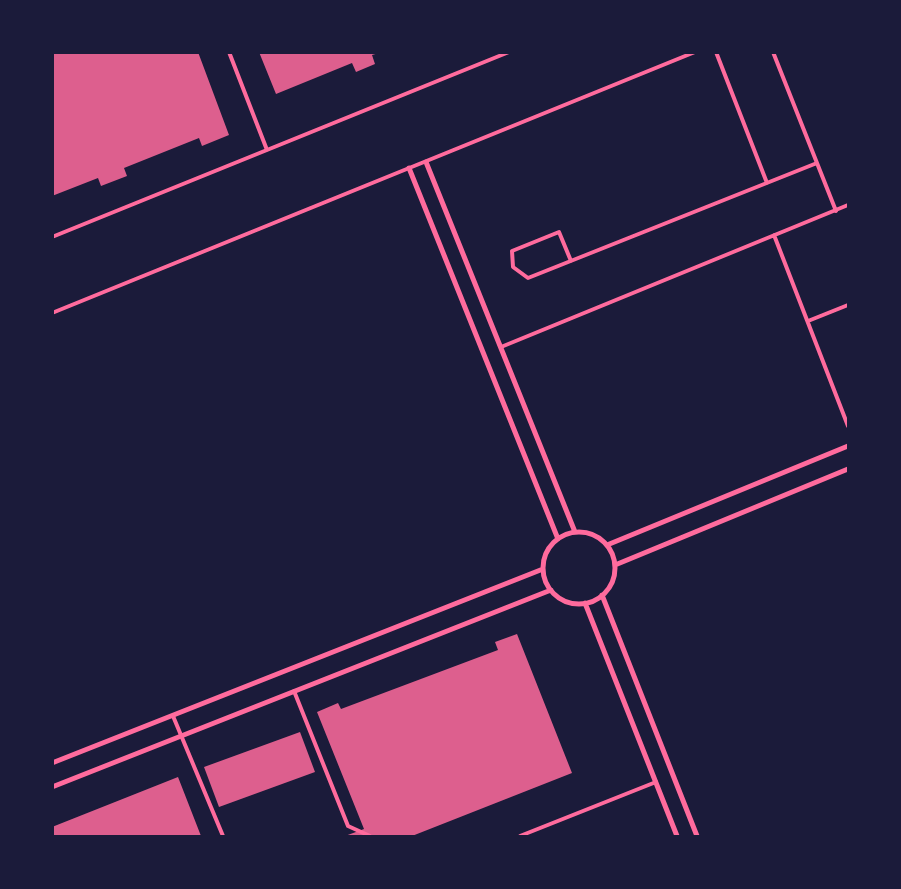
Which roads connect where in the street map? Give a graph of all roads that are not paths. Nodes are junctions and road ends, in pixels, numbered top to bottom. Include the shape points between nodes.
1 (229, 52) edge
2 (509, 52) edge
3 (695, 52) edge
4 (716, 52) edge
5 (773, 52) edge
6 (267, 150) junction
7 (426, 162) junction
8 (817, 163) junction
9 (410, 168) junction
10 (767, 183) junction
11 (848, 205) edge
12 (836, 211) junction
13 (774, 236) junction
14 (52, 237) edge
15 (571, 261) junction
16 (848, 305) edge
17 (52, 313) edge
18 (808, 321) junction
19 (501, 347) junction
20 (848, 426) edge
21 (848, 446) edge
22 (848, 469) edge
23 (575, 532) junction
24 (558, 539) junction
25 (607, 545) junction
26 (615, 565) junction
27 (543, 569) junction
28 (551, 590) junction
29 (602, 595) junction
30 (585, 603) junction
31 (294, 691) junction
32 (173, 716) junction
33 (181, 736) junction
34 (52, 763) edge
35 (656, 782) junction
36 (52, 786) edge
37 (223, 836) edge
38 (370, 836) edge
39 (520, 836) edge
40 (677, 836) edge
41 (697, 836) edge

1 - 6 lane
2 - 6 lane
3 - 7 lane
4 - 10 lane
5 - 8 lane
6 - 14 lane
7 - 9 lane
7 - 19 street
8 - 10 lane
8 - 12 lane
9 - 17 lane
9 - 24 street
10 - 15 lane
11 - 12 lane
12 - 13 lane
13 - 18 lane
13 - 19 lane
15 - 15 lane via 528,278 513,267 512,251 560,232
16 - 18 lane
18 - 20 lane
19 - 23 street
21 - 25 street
22 - 26 street
23 - 24 street
23 - 25 street via 598,537
24 - 27 street via 547,551
25 - 26 street
26 - 29 street via 613,579
27 - 28 street
27 - 32 street
28 - 30 street via 564,601
28 - 31 street
29 - 30 street
29 - 41 street
30 - 35 street
31 - 33 street
31 - 38 lane via 348,826
32 - 33 lane
32 - 34 street
33 - 36 street
33 - 37 lane
35 - 39 lane
35 - 40 street

